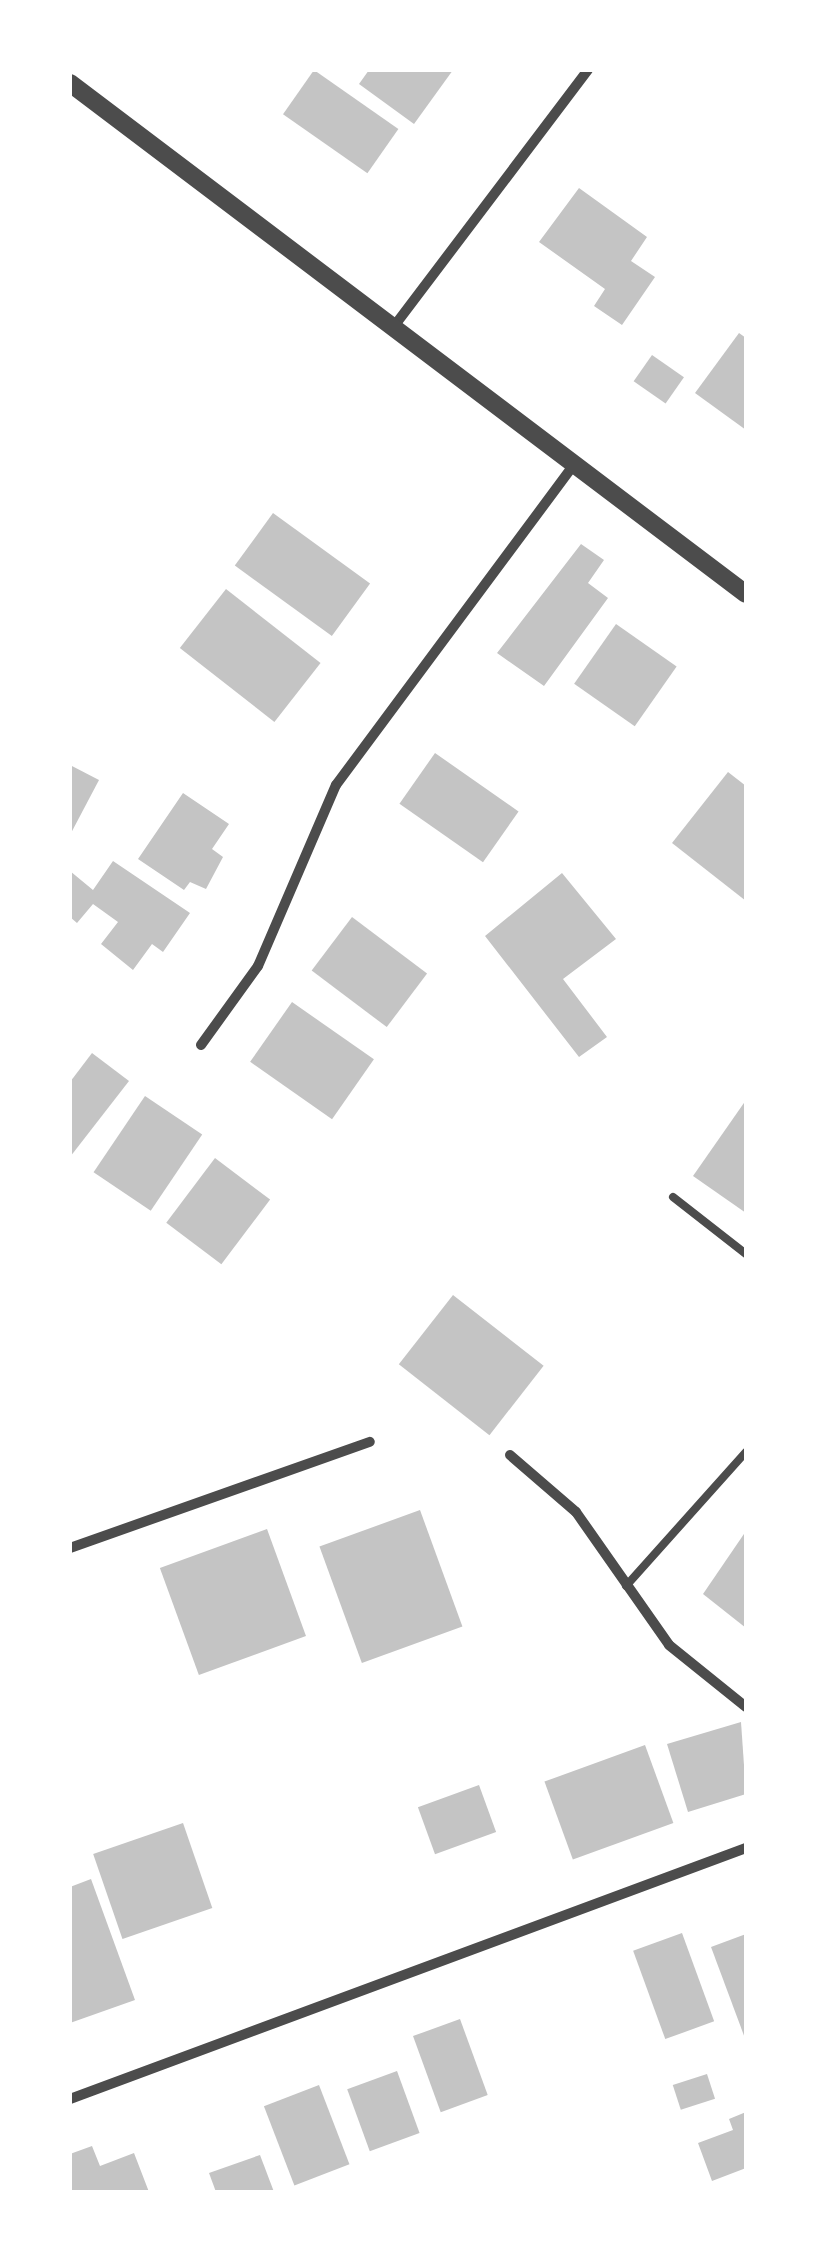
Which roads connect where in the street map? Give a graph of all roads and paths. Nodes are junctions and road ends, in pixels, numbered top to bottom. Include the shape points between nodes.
1 (588, 70) edge
2 (70, 83) edge
3 (395, 325) junction
4 (576, 462) junction
5 (746, 594) edge
6 (200, 1046) dead end
7 (673, 1198) dead end
8 (746, 1254) edge
9 (370, 1442) dead end
10 (746, 1452) edge
11 (510, 1455) dead end
12 (70, 1548) edge
13 (626, 1586) junction
14 (746, 1707) edge
15 (746, 1848) edge
16 (70, 2099) edge

1 - 3 street
2 - 3 street
3 - 4 street
4 - 5 street
4 - 6 street via 336,785 258,966
7 - 8 lane
9 - 12 street
10 - 13 lane
11 - 13 street via 576,1512
13 - 14 street via 669,1645
15 - 16 street

